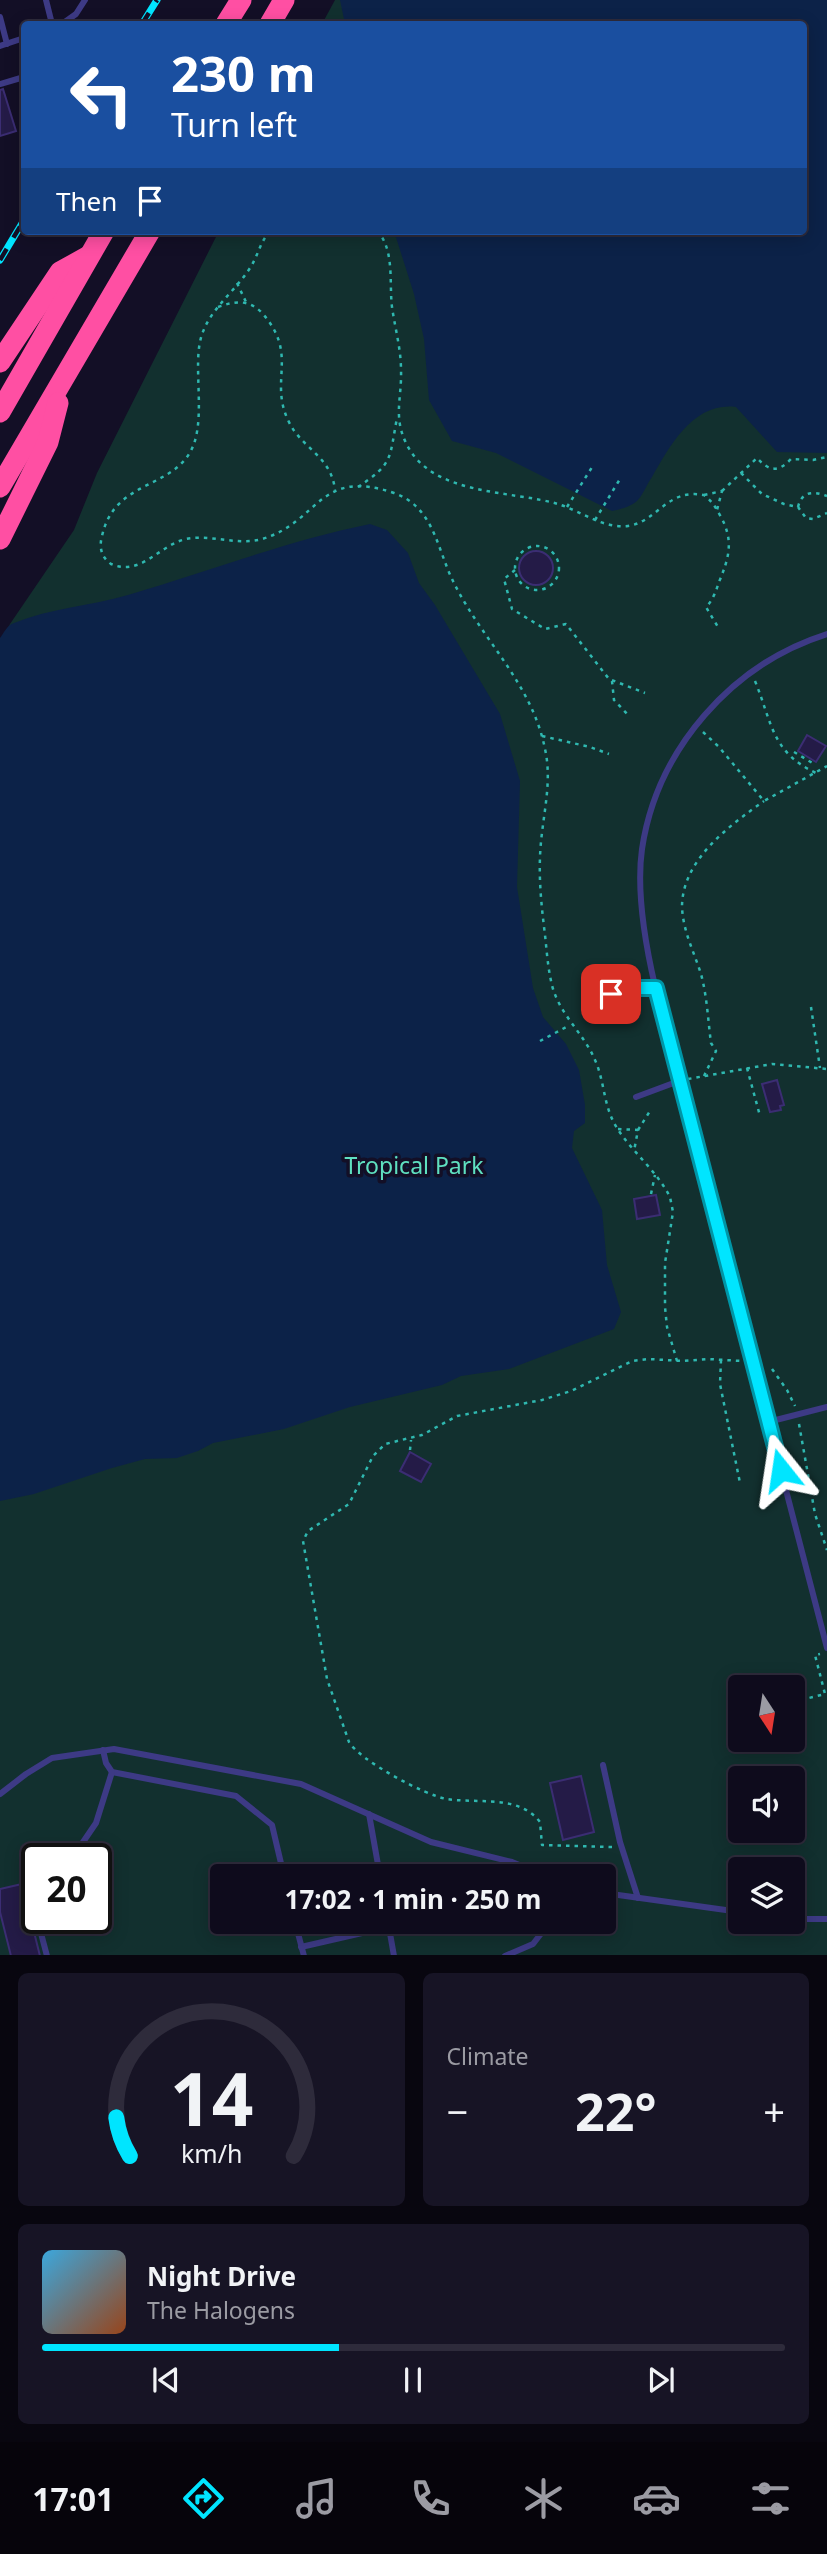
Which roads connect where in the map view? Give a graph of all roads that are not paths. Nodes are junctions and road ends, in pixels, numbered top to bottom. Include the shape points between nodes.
1 (46, 0) edge
2 (85, 0) edge
3 (241, 0) edge
4 (284, 0) edge
5 (0, 17) edge
6 (51, 21) edge
7 (66, 21) edge
8 (228, 21) edge
9 (272, 21) edge
10 (21, 39) edge
11 (3, 45) edge
12 (21, 78) edge
13 (0, 84) edge
14 (102, 235) edge
15 (148, 235) edge
16 (89, 256) junction
17 (0, 362) edge
18 (62, 384) junction
19 (0, 412) edge
20 (0, 487) edge
21 (0, 539) edge
22 (827, 634) edge
23 (655, 986) junction
24 (598, 997) dead end
25 (679, 1081) junction
26 (636, 1097) dead end
27 (827, 1407) edge
28 (768, 1422) junction
29 (827, 1648) edge
30 (103, 1751) junction
31 (603, 1765) dead end
32 (113, 1772) junction
33 (0, 1794) edge
34 (369, 1814) junction
35 (82, 1843) edge
36 (281, 1864) edge
37 (378, 1864) edge
38 (517, 1864) edge
39 (616, 1895) edge
40 (638, 1898) junction
41 (728, 1910) edge
42 (805, 1919) edge
43 (827, 1919) edge
44 (41, 1934) edge
45 (298, 1934) edge
46 (350, 1934) edge
47 (390, 1934) edge
48 (541, 1934) edge
49 (301, 1947) junction
50 (47, 1955) edge
51 (303, 1955) edge
52 (394, 1955) edge
53 (505, 1955) edge

1 - 6 lane
2 - 7 lane
3 - 8 highway
4 - 9 highway
5 - 11 lane
10 - 11 lane
12 - 13 lane
14 - 16 highway
15 - 18 highway
16 - 17 highway via 60,272
16 - 19 highway
18 - 20 highway
18 - 21 highway via 48,442
22 - 23 lane via 773,659 731,688 696,725 669,771 649,818 641,859 646,938
23 - 24 lane
23 - 25 lane
25 - 26 lane
25 - 28 lane
27 - 28 lane
28 - 29 lane
30 - 32 lane
30 - 33 lane via 52,1758
30 - 34 lane via 114,1749 301,1783
31 - 40 lane
32 - 35 lane via 96,1823
32 - 36 lane via 236,1796 272,1825
34 - 37 lane
34 - 38 lane via 431,1842
39 - 40 lane
40 - 41 lane
42 - 43 lane
44 - 50 lane
45 - 49 lane
46 - 49 lane
47 - 52 lane
48 - 53 lane via 533,1944
49 - 51 lane

